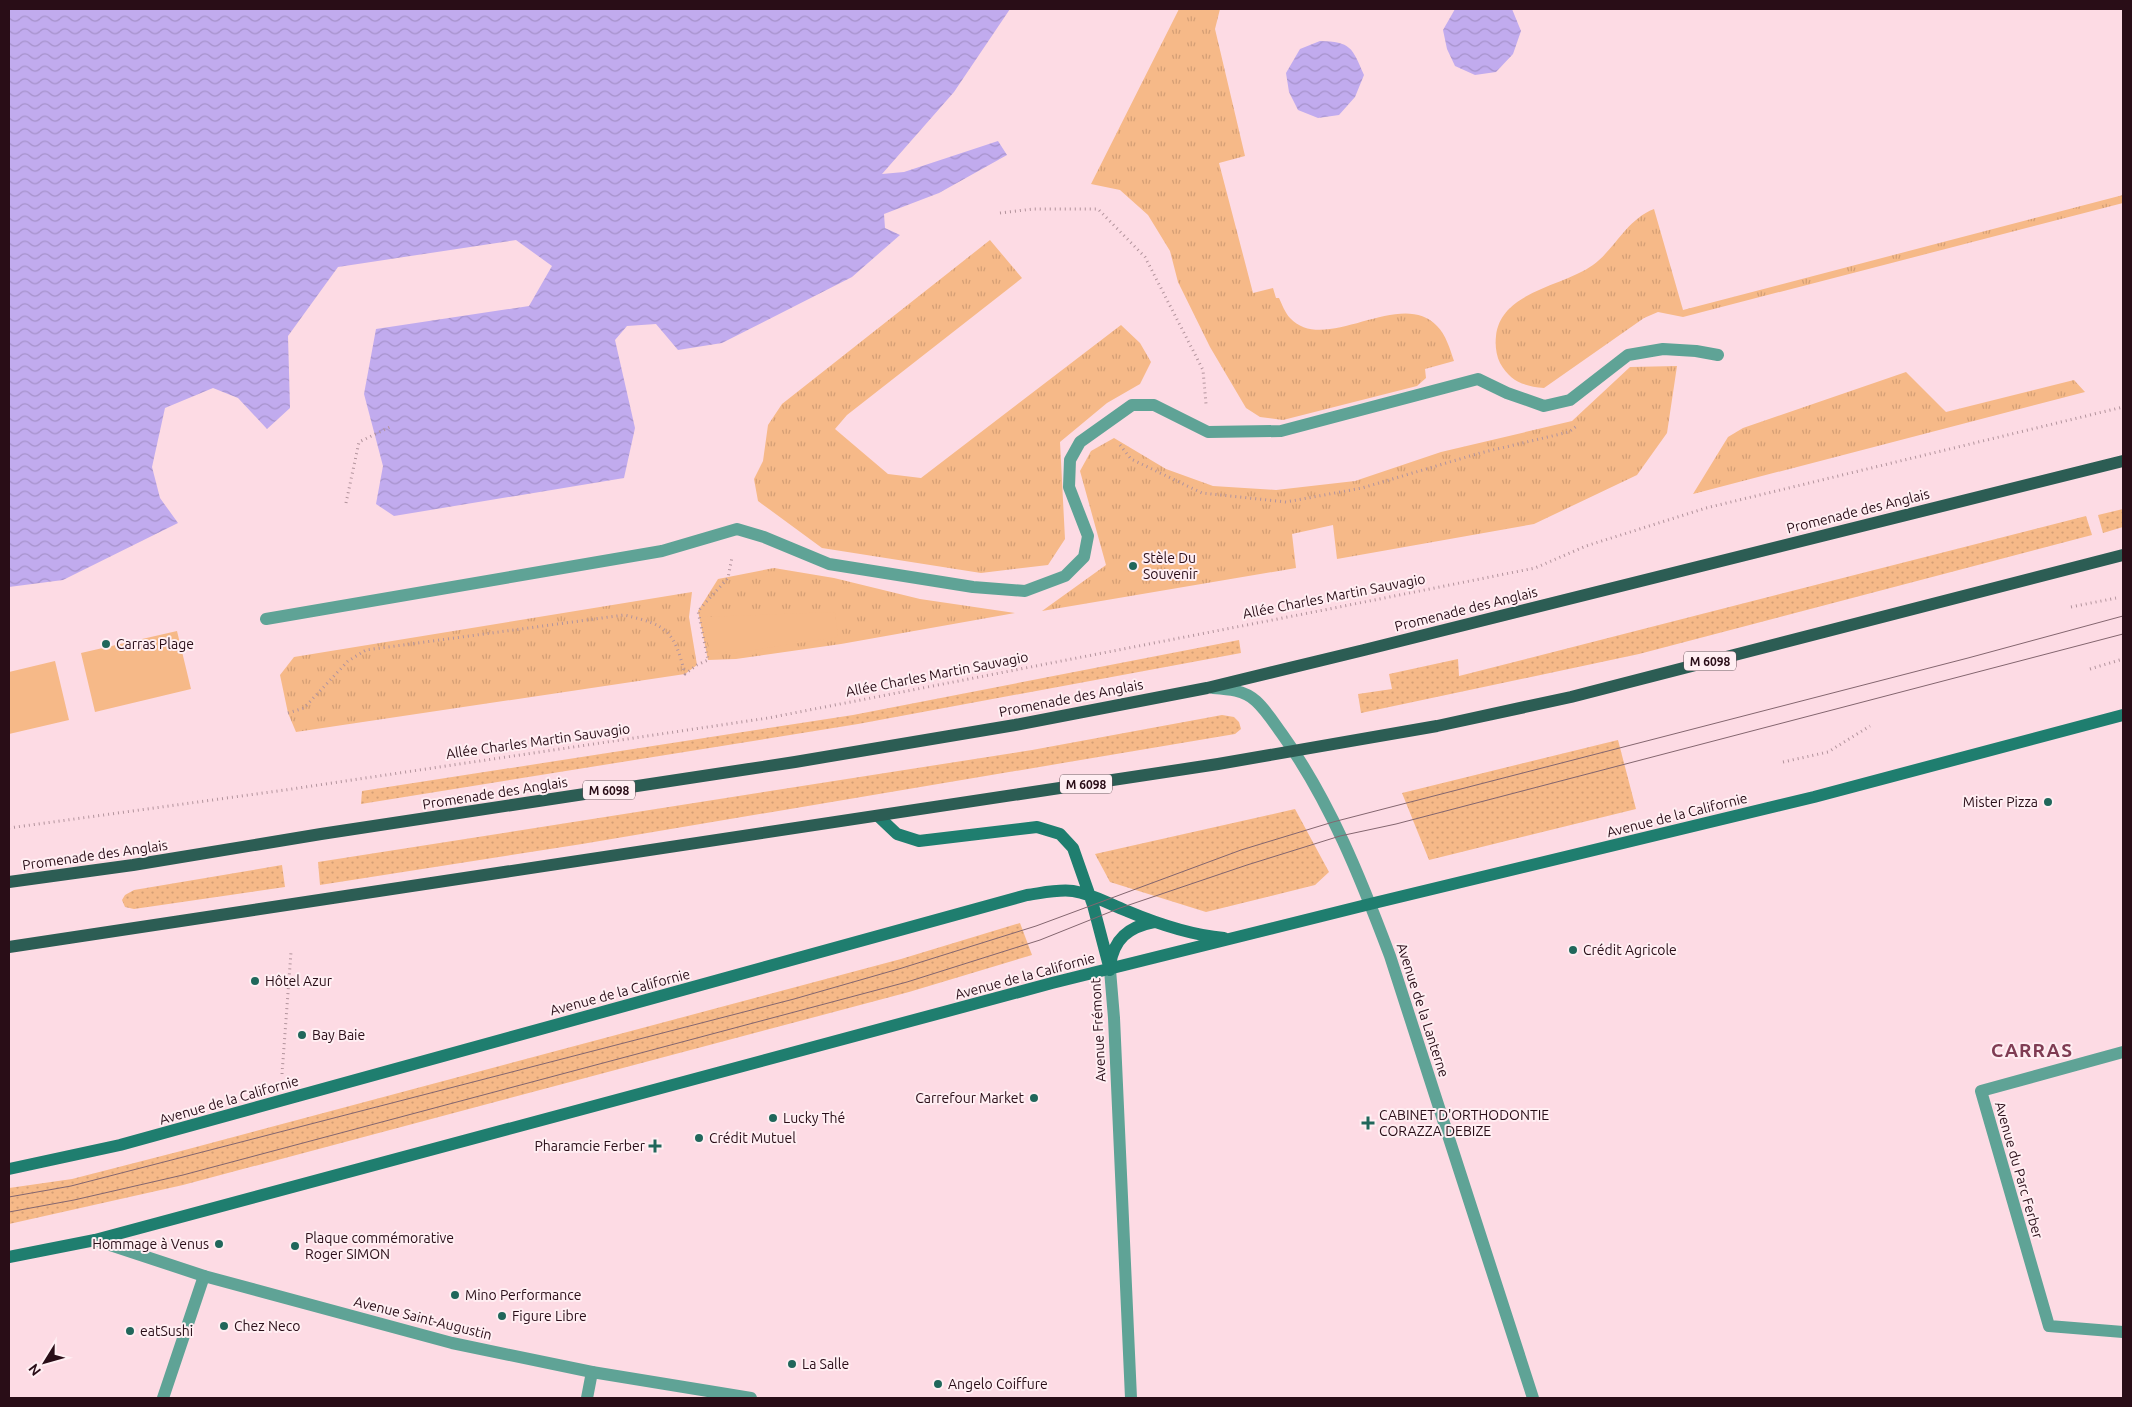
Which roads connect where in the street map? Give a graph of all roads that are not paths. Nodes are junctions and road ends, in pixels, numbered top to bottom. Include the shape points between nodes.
1 (1718, 355) dead end
2 (2123, 461) edge
3 (2123, 555) edge
4 (266, 619) dead end
5 (1207, 688) junction
6 (2123, 715) edge
7 (1294, 750) junction
8 (878, 816) junction
9 (9, 882) edge
10 (1089, 895) junction
11 (1370, 904) junction
12 (1154, 922) junction
13 (1236, 939) junction
14 (9, 947) edge
15 (1110, 970) junction
16 (2123, 1052) edge
17 (9, 1169) edge
18 (95, 1240) junction
19 (9, 1257) edge
20 (204, 1276) junction
21 (2123, 1332) edge
22 (592, 1372) junction
23 (163, 1398) edge
24 (587, 1398) edge
25 (751, 1398) edge
26 (1130, 1398) edge
27 (1533, 1398) edge

1 - 4 street via 1696,350 1663,349 1628,355 1570,400 1544,406 1478,379 1281,432 1208,432 1154,405 1132,405 1080,442 1070,460 1069,487 1088,536 1084,557 1065,576 1025,591 973,587 829,564 737,529 662,551
2 - 5 main road, Promenade des Anglais / M 6098
3 - 7 main road, M 6098 via 1571,697 1437,726
5 - 7 street, Avenue de la Lanterne via 1235,690 1256,700
5 - 9 main road, Promenade des Anglais / M 6098 via 795,762
6 - 11 main road, Avenue de la Californie via 1814,797
7 - 8 main road, M 6098
7 - 11 street, Avenue de la Lanterne via 1319,792
8 - 10 main road, Avenue Frémont via 897,834 919,841 1037,827 1060,834 1073,848
8 - 14 main road, M 6098
10 - 12 main road, Avenue de la Californie
10 - 15 main road, Avenue Frémont
10 - 17 main road, Avenue de la Californie via 1072,891 1027,896 120,1146
11 - 13 main road, Avenue de la Californie
11 - 27 street, Avenue de la Lanterne via 1390,956
12 - 13 main road, Avenue de la Californie via 1206,936
12 - 15 main road via 1140,925 1122,938 1112,949
13 - 15 main road, Avenue de la Californie
15 - 18 main road, Avenue de la Californie
15 - 26 street, Avenue Frémont
16 - 21 street, Avenue du Parc Ferber via 1981,1091 2049,1326
18 - 19 main road, Avenue de la Californie
18 - 20 street, Avenue Saint-Augustin
20 - 22 street, Avenue Saint-Augustin via 452,1343
20 - 23 street
22 - 24 street
22 - 25 street, Avenue Saint-Augustin

